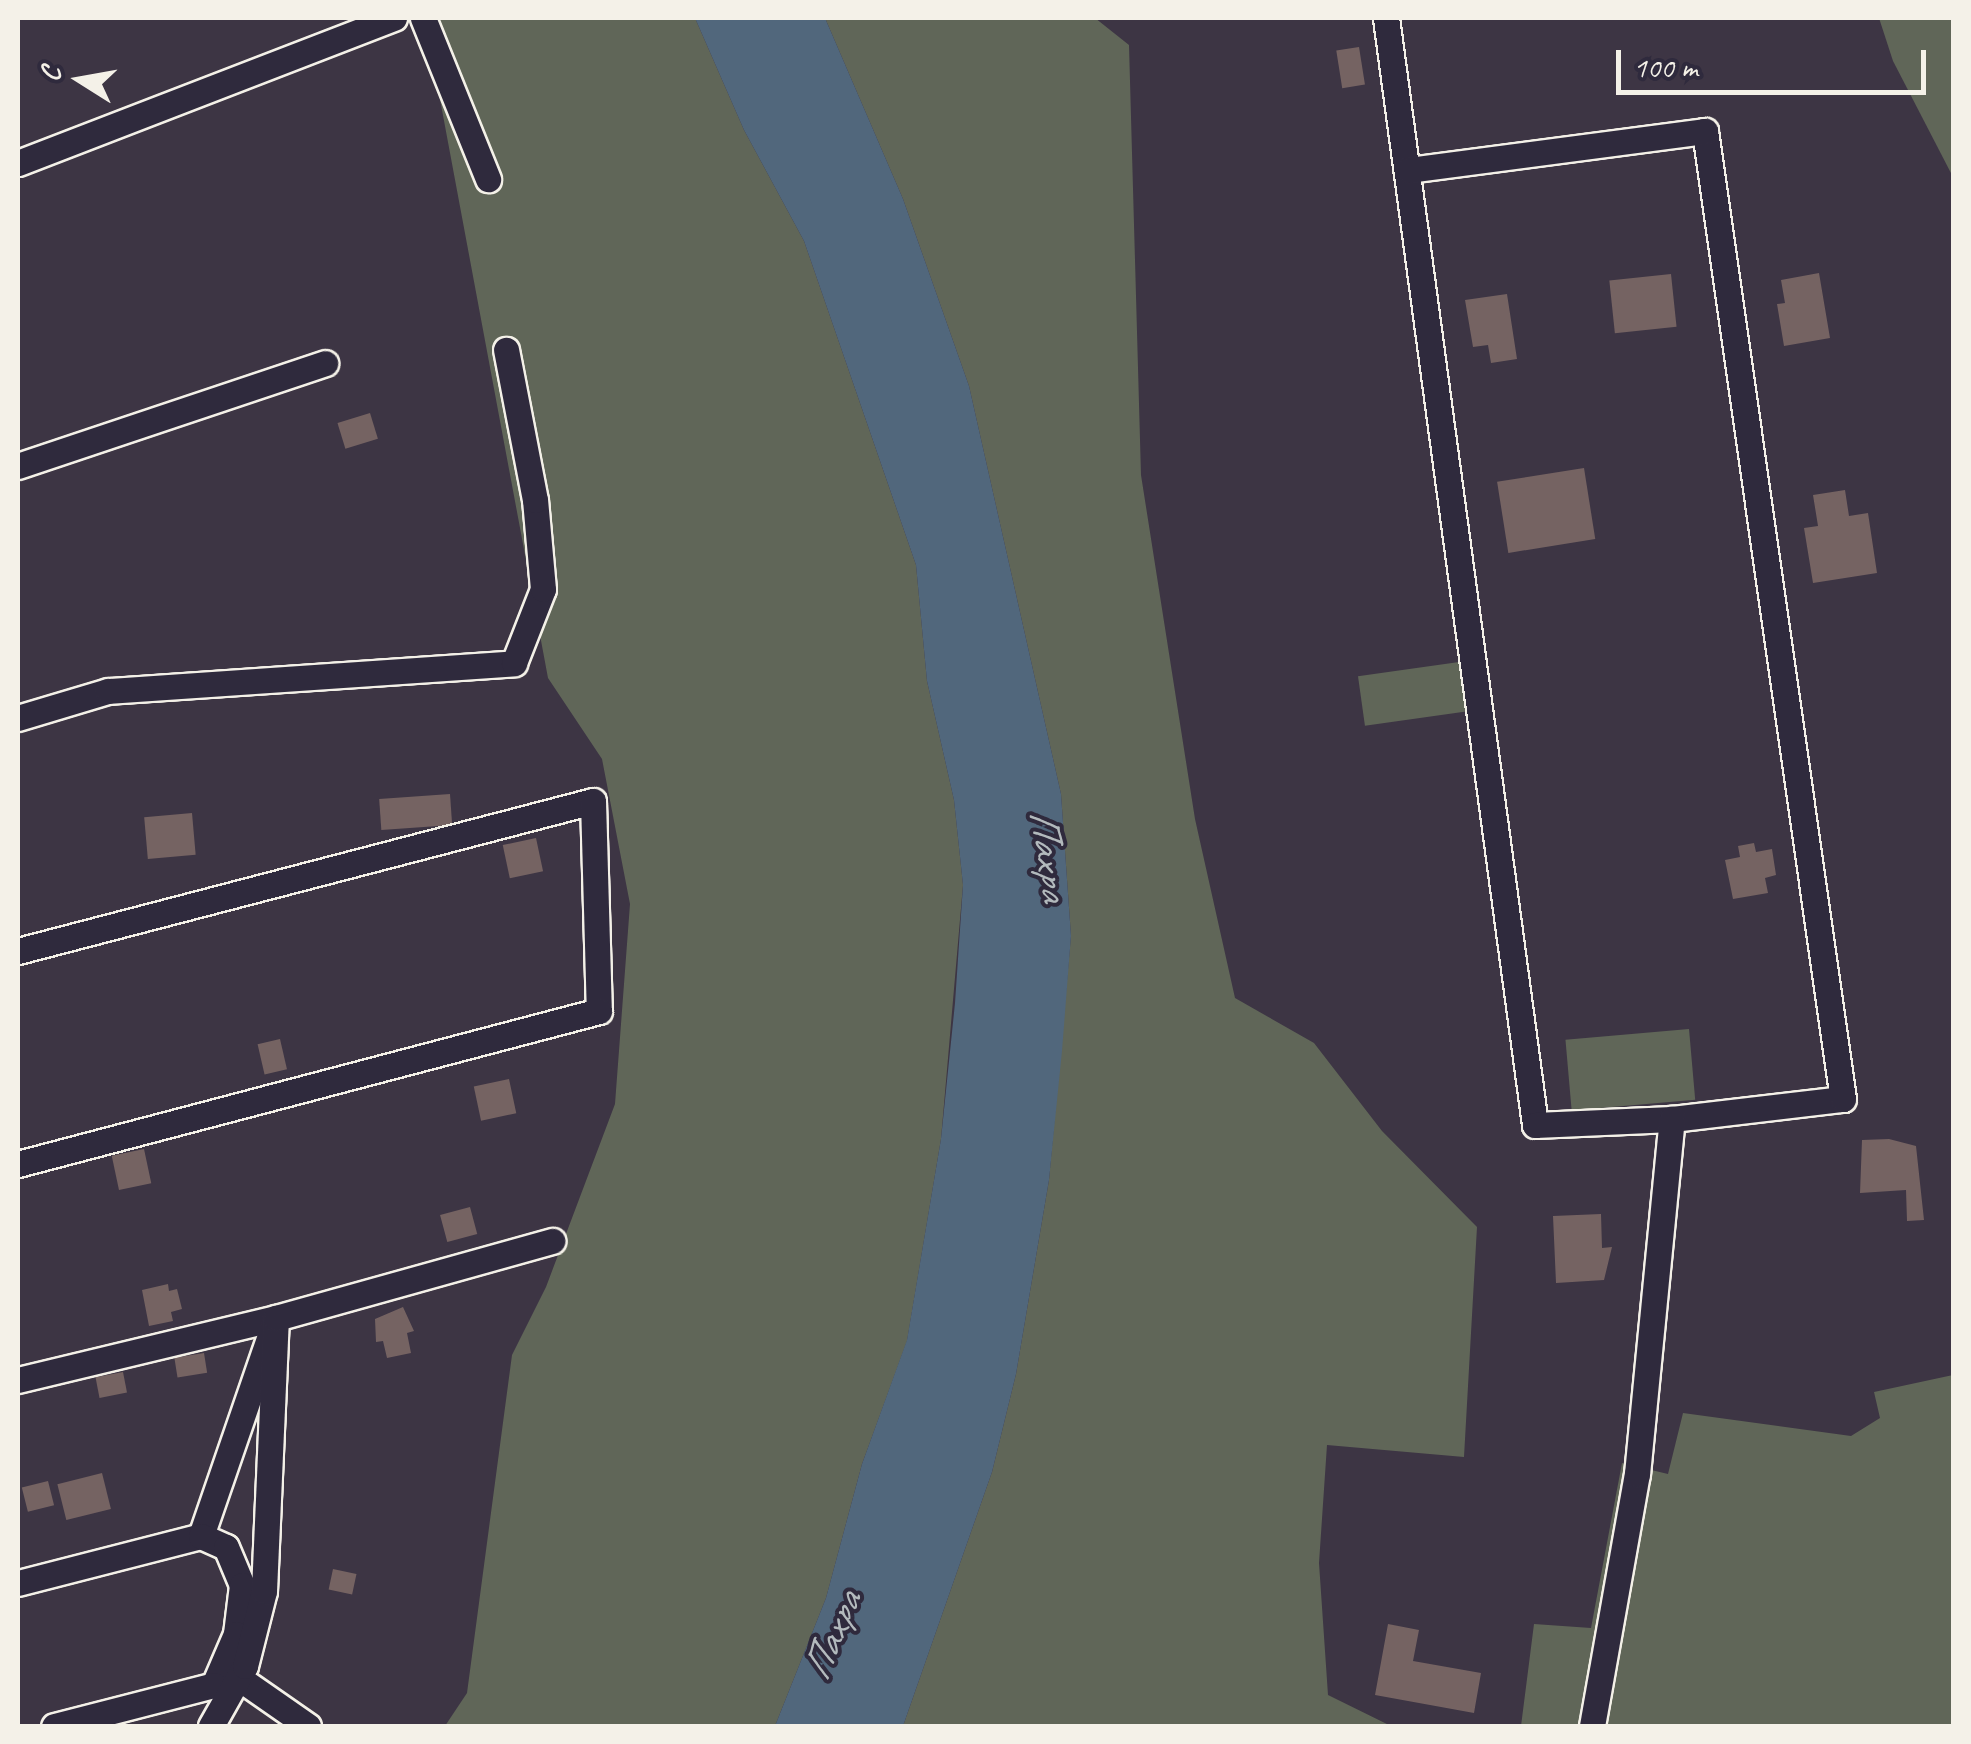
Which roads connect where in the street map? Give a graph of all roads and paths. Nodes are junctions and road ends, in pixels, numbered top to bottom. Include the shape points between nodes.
1 (394, 18) edge
2 (423, 18) edge
3 (1386, 18) edge
4 (18, 163) edge
5 (1409, 170) junction
6 (488, 178) dead end
7 (506, 350) dead end
8 (325, 363) dead end
9 (18, 466) edge
10 (18, 718) edge
11 (18, 952) edge
12 (1672, 1119) junction
13 (18, 1164) edge
14 (552, 1241) dead end
15 (276, 1318) junction
16 (18, 1380) edge
17 (201, 1536) junction
18 (18, 1583) edge
19 (239, 1678) junction
20 (54, 1726) edge
21 (212, 1726) edge
22 (308, 1726) edge
23 (1592, 1726) edge

1 - 4 lane
2 - 6 lane
3 - 5 lane
5 - 12 lane via 1534,1125
5 - 12 lane via 1704,131 1842,1099
7 - 10 lane via 535,500 543,589 514,663 108,691
8 - 9 lane
11 - 13 lane via 593,801 599,1011
12 - 23 lane via 1636,1474
14 - 15 lane
15 - 16 lane
15 - 17 lane
15 - 19 lane via 264,1591
17 - 18 lane
17 - 20 lane via 226,1547 242,1585 236,1634 214,1684
19 - 21 lane
19 - 22 lane

